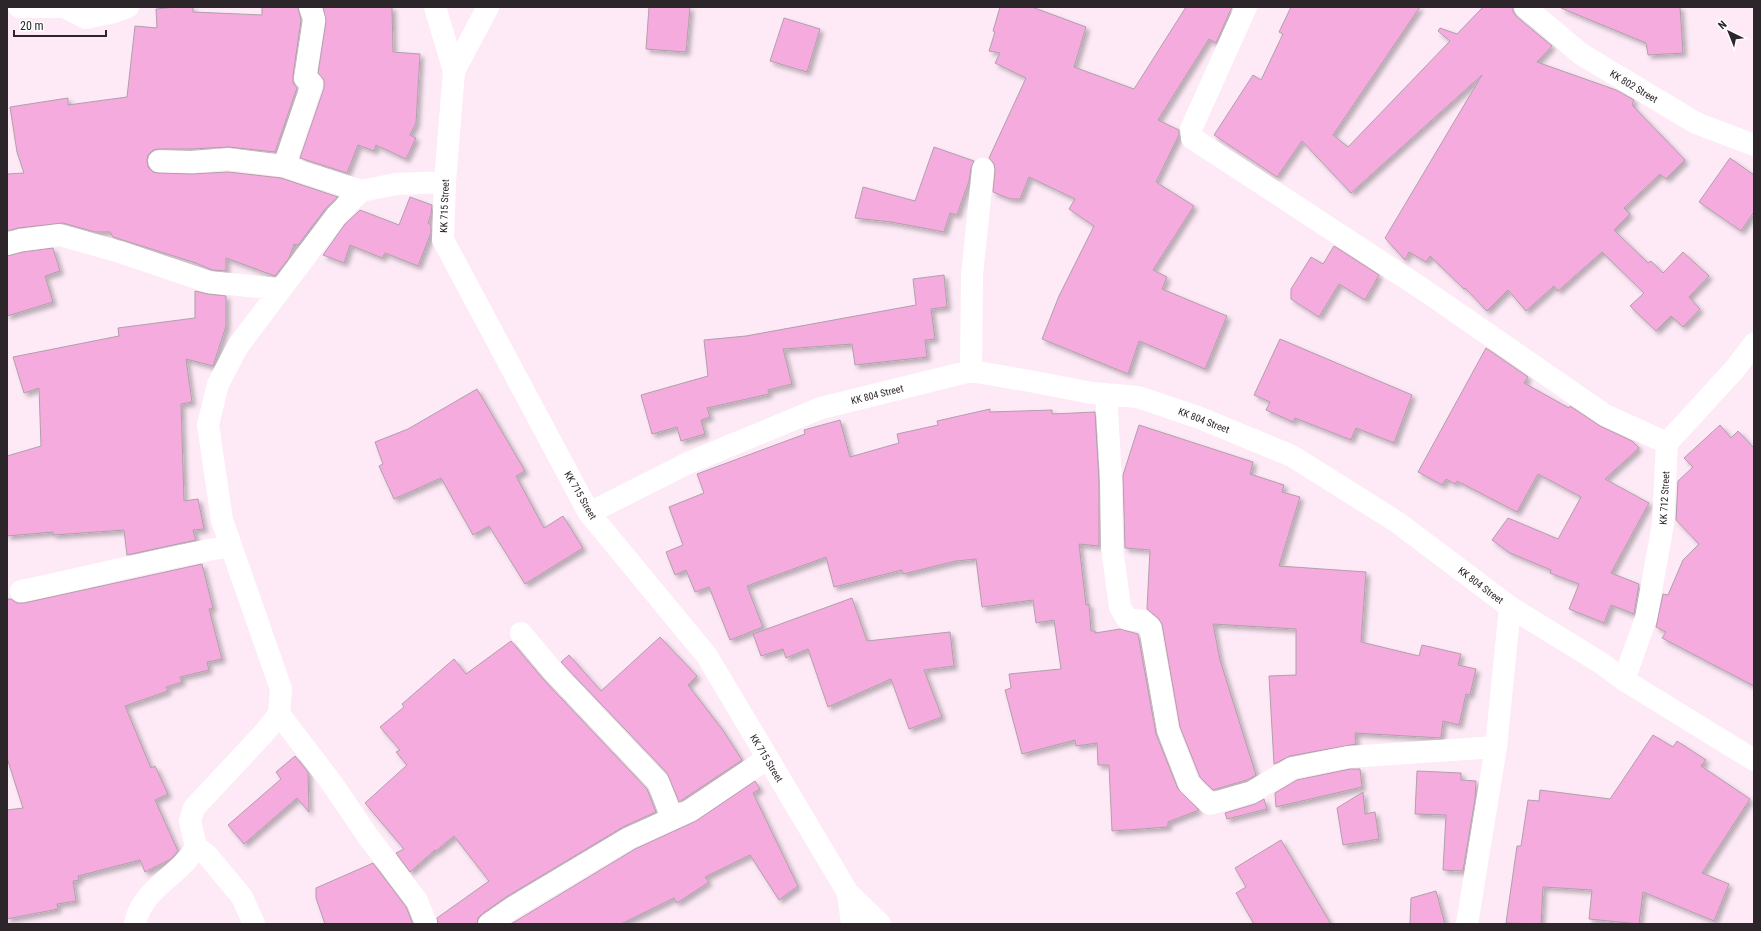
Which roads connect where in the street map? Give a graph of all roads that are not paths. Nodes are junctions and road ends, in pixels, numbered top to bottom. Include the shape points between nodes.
1 (19, 7) edge
2 (128, 7) edge
3 (310, 7) edge
4 (435, 7) edge
5 (488, 7) edge
6 (1246, 7) edge
7 (1525, 7) edge
8 (454, 71) junction
9 (1754, 144) edge
10 (159, 161) dead end
11 (284, 166) junction
12 (983, 169) dead end
13 (444, 182) junction
14 (361, 190) junction
15 (7, 244) edge
16 (280, 289) junction
17 (1754, 344) edge
18 (971, 371) junction
19 (1106, 394) junction
20 (1667, 443) junction
21 (589, 513) junction
22 (231, 546) junction
23 (21, 591) dead end
24 (1510, 607) junction
25 (521, 633) dead end
26 (1624, 680) junction
27 (279, 714) junction
28 (1496, 747) junction
29 (768, 758) junction
30 (1754, 760) edge
31 (672, 818) junction
32 (196, 847) junction
33 (848, 893) junction
34 (135, 924) edge
35 (254, 924) edge
36 (426, 924) edge
37 (489, 924) edge
38 (852, 924) edge
39 (880, 924) edge
40 (1467, 924) edge

1 - 2 street via 64,7 86,18
3 - 11 street via 314,19 306,78 312,84
4 - 8 street, KK 715 Street
5 - 8 street
6 - 20 street via 1191,128 1192,138 1424,290 1605,415
7 - 9 street, KK 802 Street via 1581,54 1696,123
8 - 13 street, KK 715 Street
10 - 11 street via 228,159
11 - 14 street
12 - 18 street via 972,275
13 - 14 street via 396,184
13 - 21 street, KK 715 Street via 443,240
14 - 16 street via 336,216
15 - 16 street via 60,235 209,282
16 - 22 street via 238,346 218,384 208,425 222,520
17 - 20 street
18 - 19 street, KK 804 Street
18 - 21 street, KK 804 Street via 820,408 688,463
19 - 24 street, KK 804 Street via 1138,397 1200,418 1292,456 1397,522
19 - 28 street via 1112,548 1120,607 1127,619 1142,621 1150,627 1168,730 1189,784 1210,804 1252,792 1292,768 1348,757
20 - 26 street, KK 712 Street via 1663,524 1656,563 1646,618
21 - 29 street, KK 715 Street via 707,656
22 - 23 street via 177,555
22 - 27 street via 281,689
24 - 26 street, KK 804 Street
24 - 28 street
25 - 31 street via 552,670 658,782
26 - 30 street, KK 804 Street
27 - 32 street via 194,808 190,821
27 - 36 street via 332,782 416,901
28 - 40 street
29 - 31 street via 689,811
29 - 33 street, KK 715 Street
31 - 37 street via 629,838 589,861
32 - 34 street via 190,858 149,896 136,916
32 - 35 street via 207,855 242,897
33 - 38 street
33 - 39 street, KK 715 Street

